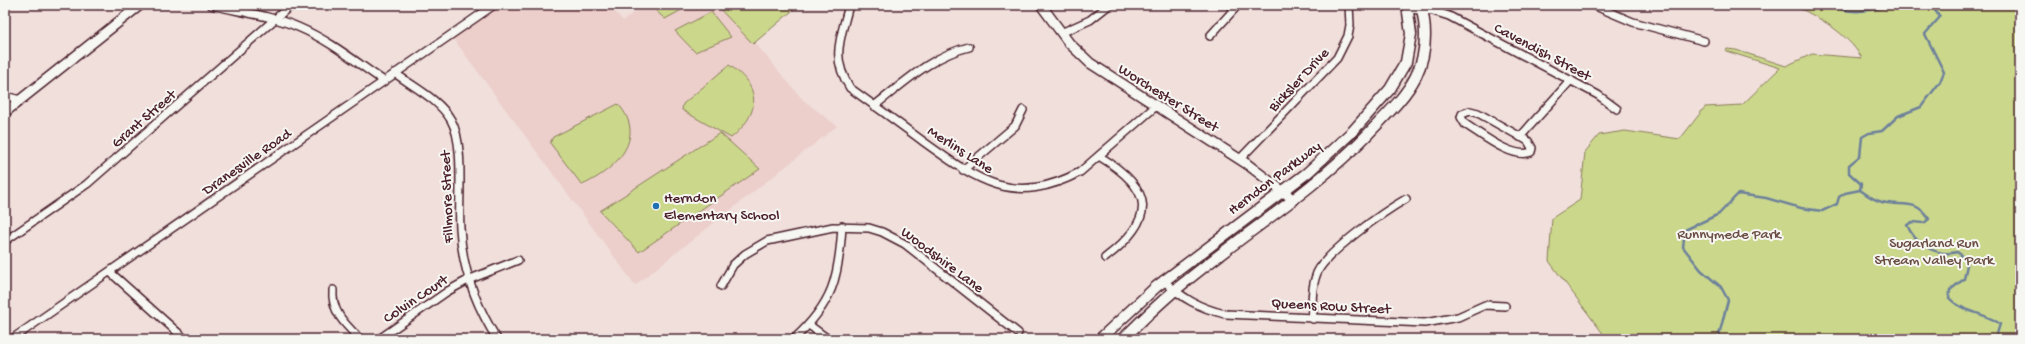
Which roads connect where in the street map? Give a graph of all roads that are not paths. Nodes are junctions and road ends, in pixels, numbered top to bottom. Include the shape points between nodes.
1 (140, 5) edge
2 (211, 5) edge
3 (291, 5) edge
4 (494, 5) edge
5 (849, 5) edge
6 (1041, 5) edge
7 (1109, 5) edge
8 (1238, 5) edge
9 (1349, 5) edge
10 (1593, 5) edge
11 (1408, 7) edge
12 (1422, 8) edge
13 (275, 19) junction
14 (1060, 33) junction
15 (1210, 36) dead end
16 (1704, 41) dead end
17 (969, 47) dead end
18 (395, 73) junction
19 (1570, 80) junction
20 (384, 81) junction
21 (5, 96) edge
22 (20, 100) junction
23 (874, 106) junction
24 (1156, 106) junction
25 (1023, 110) dead end
26 (1617, 110) dead end
27 (5, 112) edge
28 (1520, 137) junction
29 (1099, 156) junction
30 (1240, 159) junction
31 (963, 170) junction
32 (1282, 190) junction
33 (1406, 199) dead end
34 (1294, 200) junction
35 (842, 226) junction
36 (5, 241) edge
37 (1105, 258) dead end
38 (518, 260) dead end
39 (110, 272) junction
40 (468, 280) junction
41 (1163, 280) junction
42 (721, 286) dead end
43 (333, 290) dead end
44 (1176, 291) junction
45 (1505, 306) dead end
46 (1314, 318) junction
47 (809, 325) junction
48 (1018, 333) dead end
49 (12, 339) edge
50 (185, 339) edge
51 (360, 339) edge
52 (379, 339) edge
53 (497, 339) edge
54 (794, 339) edge
55 (828, 339) edge
56 (1100, 339) edge
57 (1123, 339) edge

1 - 22 street
2 - 13 street
3 - 13 street, Grant Street
4 - 18 street, Dranesville Road
5 - 23 street, Merlins Lane via 838,47 838,63 850,88
6 - 14 street, Worchester Street
7 - 14 street via 1090,20
8 - 15 street
9 - 30 street, Bicksler Drive via 1348,36 1337,58
10 - 16 street via 1633,22
11 - 12 street, Cavendish Street
11 - 32 main road, Herndon Parkway via 1411,42 1406,62 1397,80 1345,139
12 - 19 street, Cavendish Street via 1449,16
12 - 34 main road, Herndon Parkway via 1425,48 1416,76 1405,94 1351,154
13 - 20 street via 314,35
13 - 36 street, Grant Street via 87,184
14 - 24 street, Worchester Street via 1090,64
17 - 23 street via 945,54
18 - 20 street, Dranesville Road
18 - 40 street, Fillmore Street via 443,110 454,128 458,149 460,244
19 - 26 street, Cavendish Street via 1598,95
19 - 28 street
20 - 39 street, Dranesville Road
21 - 22 street
22 - 27 street
23 - 31 street, Merlins Lane
24 - 29 street, Merlins Lane
24 - 30 street, Worchester Street
25 - 31 street via 1015,126
28 - 28 street via 1531,145 1528,154 1514,153 1465,124 1461,117 1466,112 1474,112
29 - 31 street, Merlins Lane via 1070,178 1033,189 993,185
29 - 37 street via 1134,184 1142,200 1143,211 1139,225 1131,238
30 - 32 street, Worchester Street
32 - 34 street, Worchester Street
32 - 41 main road, Herndon Parkway
33 - 46 street via 1387,210 1326,259 1319,268 1312,287
34 - 44 main road, Herndon Parkway
35 - 42 street, Woodshire Lane via 780,237 761,244 733,265
35 - 47 street via 841,256 835,283 825,304
35 - 48 street, Woodshire Lane via 869,228 894,238
38 - 40 street, Colvin Court
39 - 49 street, Dranesville Road
39 - 50 street
40 - 52 street, Colvin Court
40 - 53 street, Fillmore Street via 476,304
41 - 44 street, Queens Row Street
41 - 56 main road, Herndon Parkway
43 - 51 street via 334,310
44 - 46 street, Queens Row Street via 1199,308 1225,314
44 - 57 main road, Herndon Parkway
45 - 46 street, Queens Row Street via 1485,306 1458,317 1425,323
47 - 54 street
47 - 55 street

